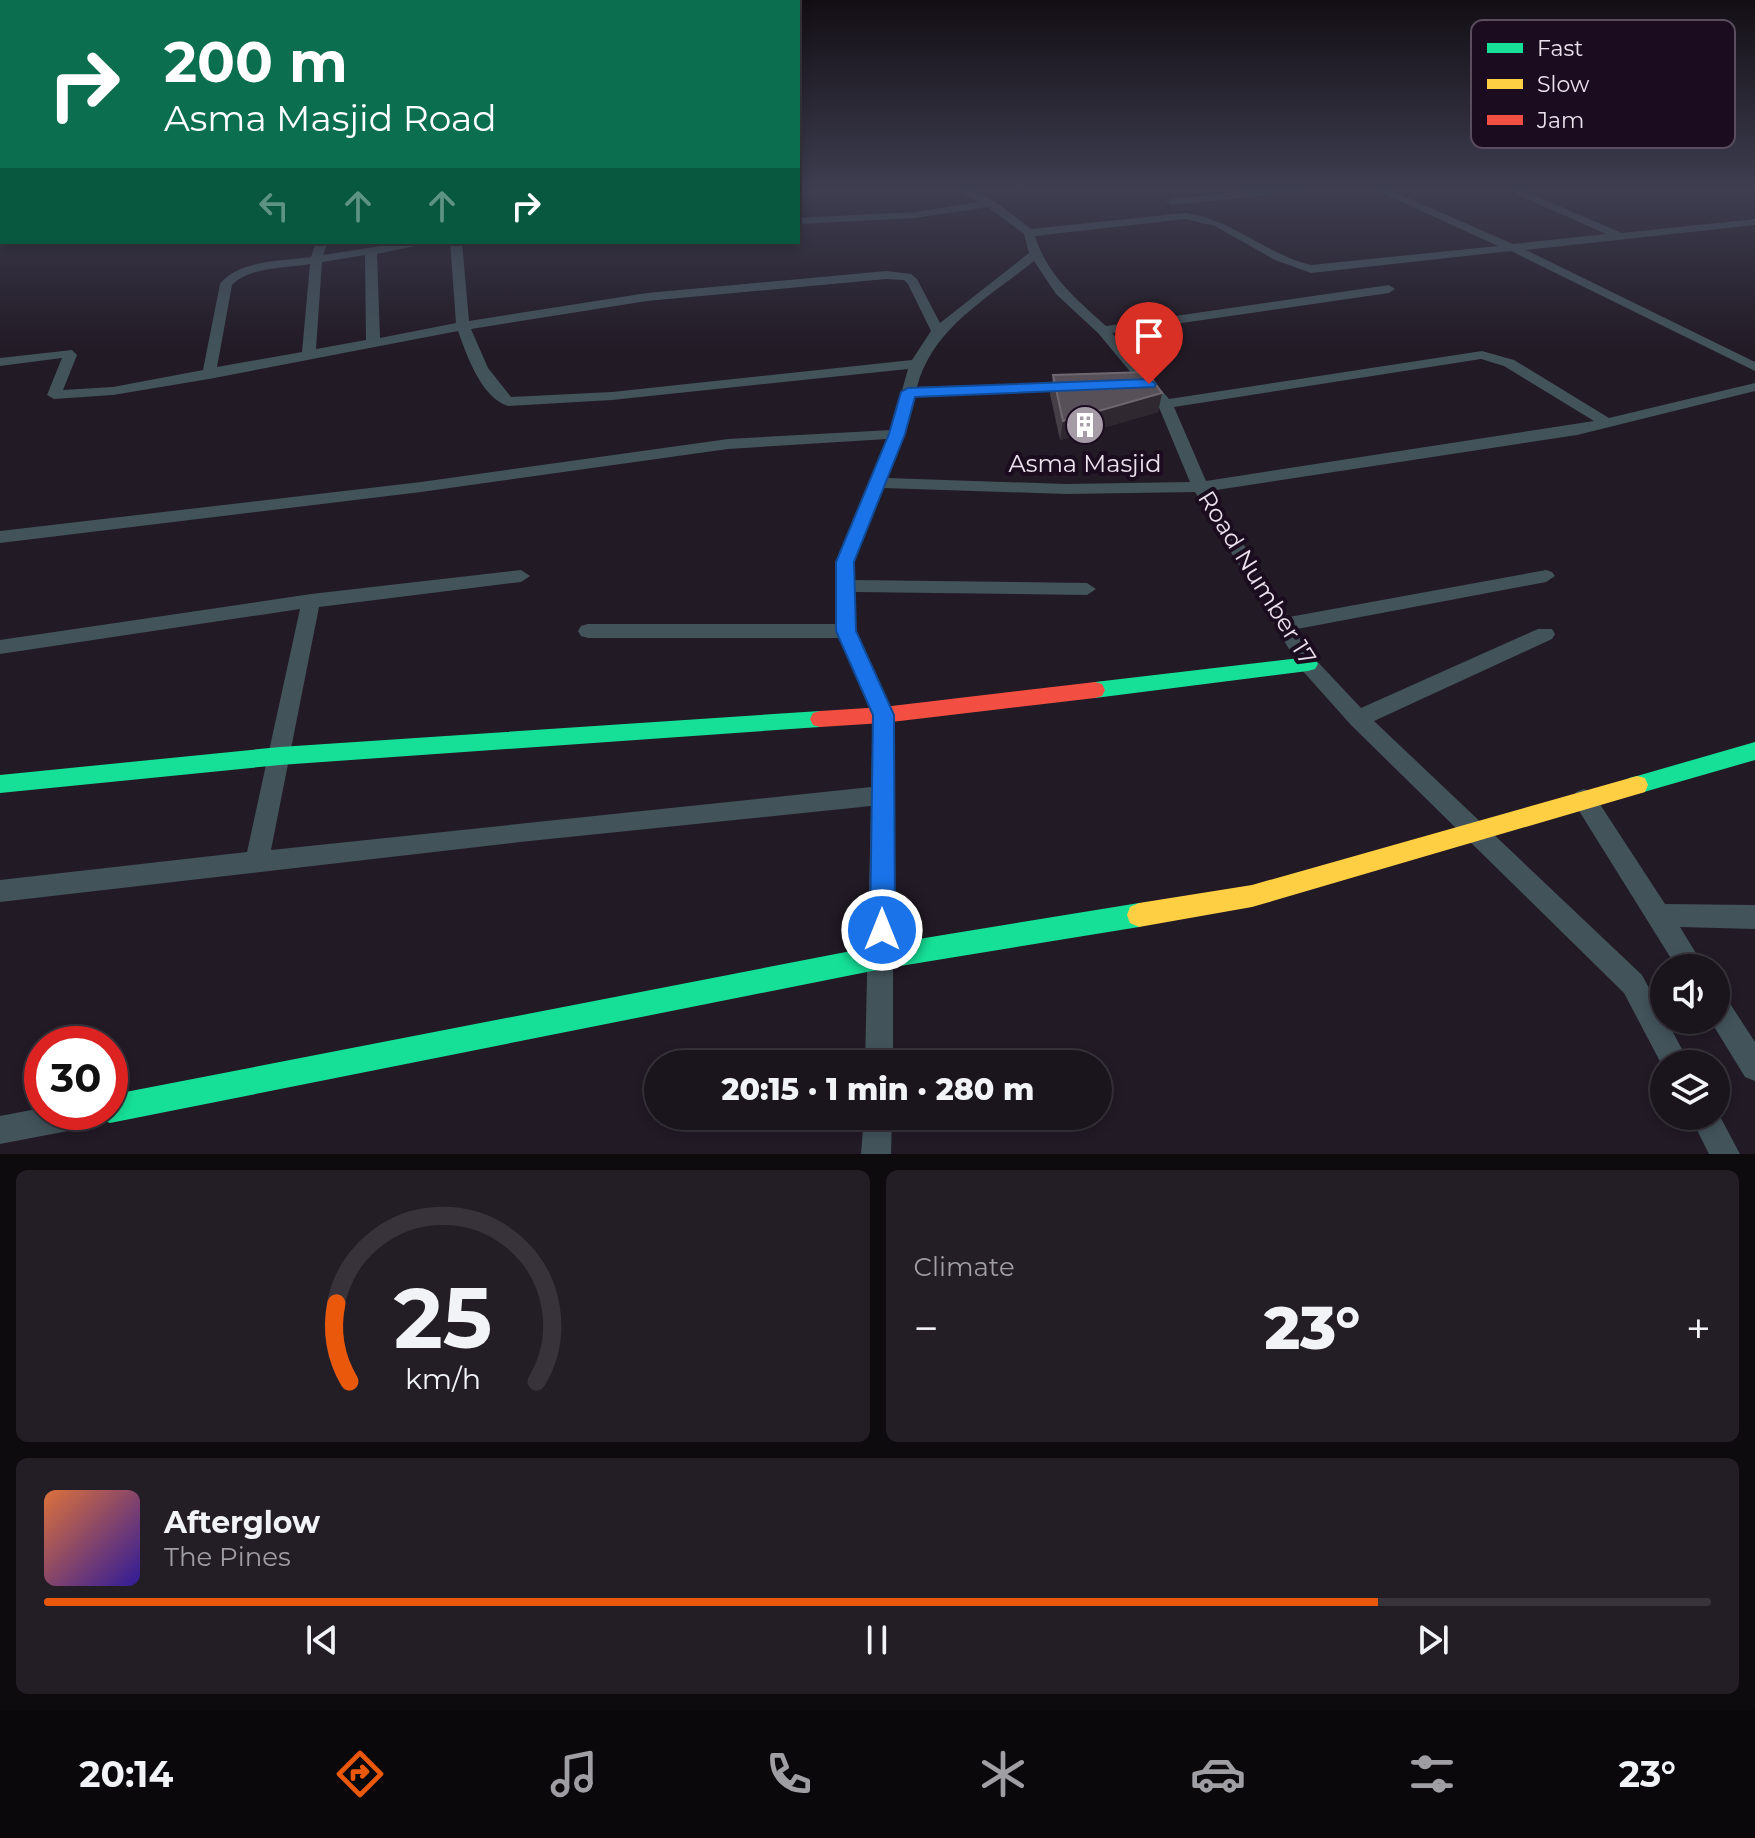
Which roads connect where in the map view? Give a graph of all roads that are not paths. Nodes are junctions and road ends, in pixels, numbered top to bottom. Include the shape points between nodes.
1 (1032, 242) edge
2 (1252, 242) edge
3 (1499, 242) edge
4 (1579, 242) edge
5 (321, 244) edge
6 (415, 244) edge
7 (456, 244) edge
8 (1515, 249) junction
9 (371, 251) junction
10 (1035, 254) junction
11 (316, 259) junction
12 (1389, 289) dead end
13 (463, 325) junction
14 (1103, 330) junction
15 (938, 331) junction
16 (373, 341) junction
17 (309, 354) junction
18 (0, 362) edge
19 (916, 364) junction
20 (1755, 367) edge
21 (209, 375) junction
22 (1149, 384) junction
23 (1095, 385) edge
24 (1122, 385) edge
25 (1755, 387) edge
26 (908, 392) junction
27 (1165, 404) junction
28 (1607, 423) junction
29 (897, 434) junction
30 (877, 483) junction
31 (1200, 487) junction
32 (0, 537) edge
33 (521, 576) dead end
34 (1546, 576) dead end
35 (845, 586) junction
36 (1087, 589) dead end
37 (311, 601) junction
38 (1284, 625) junction
39 (588, 631) dead end
40 (846, 631) junction
41 (1545, 634) dead end
42 (0, 647) edge
43 (1308, 664) junction
44 (883, 715) junction
45 (1358, 719) junction
46 (1755, 751) edge
47 (280, 756) junction
48 (0, 784) edge
49 (883, 795) junction
50 (1584, 799) junction
51 (1474, 830) junction
52 (256, 864) junction
53 (0, 891) edge
54 (1659, 915) junction
55 (1755, 917) edge
56 (1683, 954) edge
57 (882, 957) junction
58 (1730, 1027) edge
59 (879, 1050) edge
60 (1668, 1050) edge
61 (1755, 1067) edge
62 (128, 1105) edge
63 (24, 1125) edge
64 (0, 1130) edge
65 (877, 1130) edge
66 (1712, 1130) edge
67 (876, 1154) edge
68 (1725, 1154) edge

1 - 10 street, Road Number 17
2 - 8 street via 1285,262 1311,269
3 - 8 street
4 - 8 street
5 - 11 street
6 - 9 street
7 - 13 street
8 - 20 street
9 - 11 street
9 - 16 street
10 - 14 street, Road Number 17 via 1060,291
10 - 15 street
11 - 17 street
11 - 21 street via 232,277 226,284
12 - 14 street
13 - 15 street via 647,297 886,275 913,282
13 - 16 street
13 - 19 street via 488,383 508,402
14 - 22 street, Road Number 17
15 - 19 street
16 - 17 street
17 - 21 street
18 - 21 street via 67,353 53,393 58,396
19 - 26 street
22 - 24 street
22 - 27 street, Road Number 17
23 - 26 street
25 - 28 street
26 - 29 street
27 - 28 street via 1482,355 1509,363
27 - 31 street, Road Number 17
28 - 31 street
29 - 30 street
29 - 32 street via 728,444
30 - 31 street
30 - 35 street via 845,562
31 - 38 street, Road Number 17
33 - 37 street
34 - 38 street
35 - 36 street
35 - 40 street
37 - 42 street
37 - 47 street
38 - 43 street, Road Number 17
39 - 40 street
40 - 44 street
41 - 45 street
43 - 44 street
43 - 45 street, Road Number 17
44 - 47 street
44 - 49 street
45 - 51 street, Road Number 17
46 - 50 street
47 - 48 street
47 - 52 street
49 - 52 street
49 - 57 street
50 - 51 street
50 - 54 street
51 - 57 street via 1252,896
51 - 60 street, Road Number 17 via 1633,984
52 - 53 street
54 - 55 street
54 - 56 street
57 - 59 street
57 - 62 street
58 - 61 street
63 - 64 street
65 - 67 street
66 - 68 street

